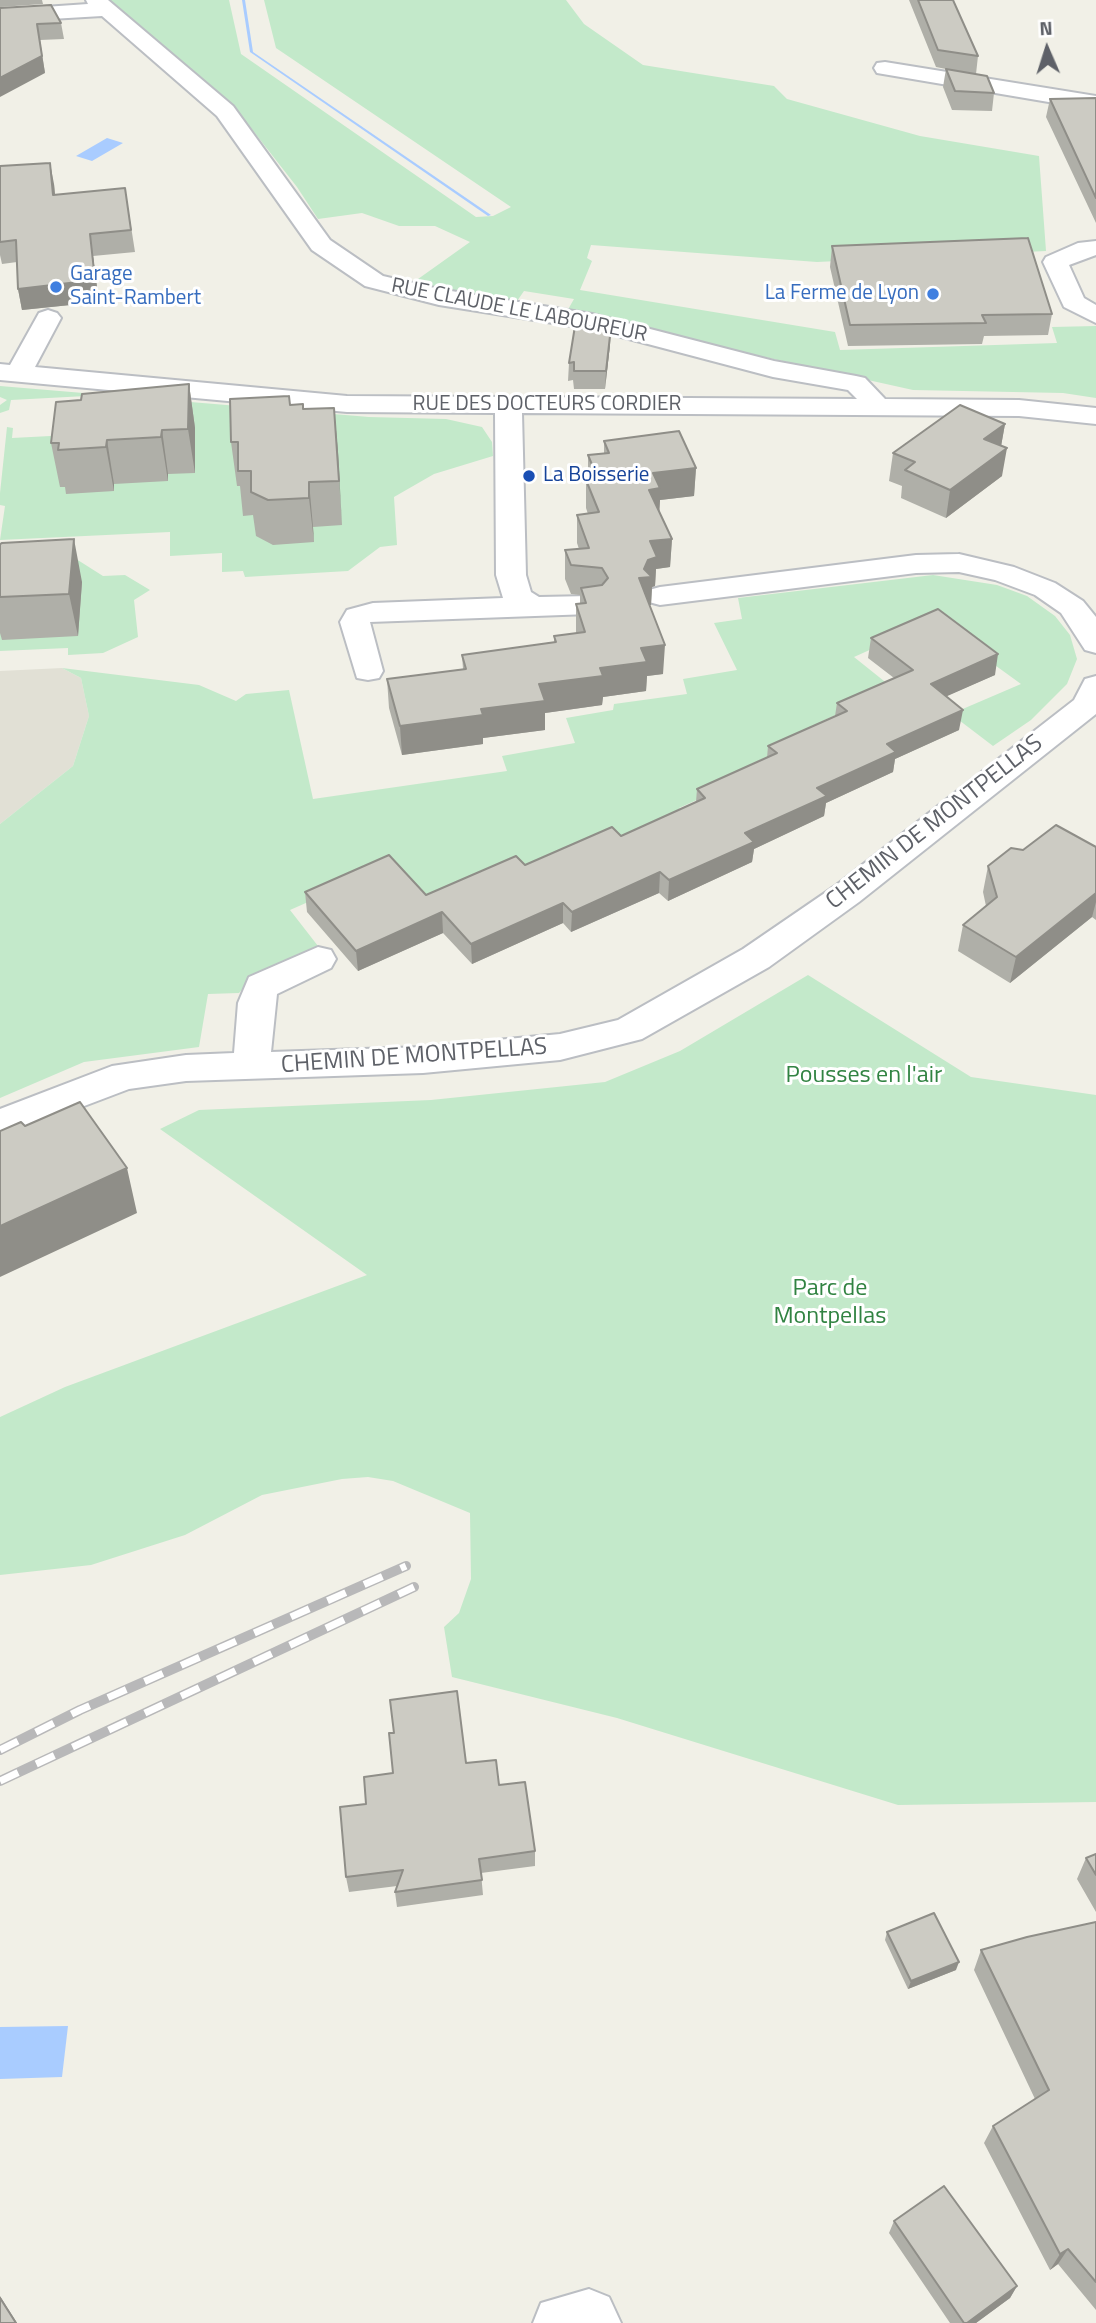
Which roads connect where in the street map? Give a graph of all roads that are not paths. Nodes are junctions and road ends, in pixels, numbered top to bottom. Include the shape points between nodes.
1 (101, 5) edge
2 (0, 16) edge
3 (885, 68) dead end
4 (1096, 103) edge
5 (1096, 248) edge
6 (1096, 315) edge
7 (48, 318) dead end
8 (9, 373) edge
9 (508, 406) junction
10 (882, 406) junction
11 (1096, 416) edge
12 (660, 596) dead end
13 (590, 605) edge
14 (534, 606) junction
15 (1096, 644) edge
16 (368, 671) dead end
17 (1096, 686) edge
18 (318, 959) dead end
19 (252, 1067) junction
20 (0, 1124) edge
21 (561, 2323) edge
22 (593, 2323) edge

1 - 2 street
1 - 10 street, RUE CLAUDE LE LABOUREUR via 225,111 321,245 374,281 439,297 592,322 774,369 856,384
3 - 4 street
5 - 6 street via 1055,262 1073,302
7 - 8 street
8 - 9 street, RUE DES DOCTEURS CORDIER via 346,404
9 - 10 street, RUE DES DOCTEURS CORDIER
9 - 14 street via 511,575 517,597
10 - 11 street, RUE DES DOCTEURS CORDIER via 1019,408
12 - 15 street via 916,564 959,563 1045,589 1072,607
13 - 14 street
14 - 16 street via 358,616 355,622
17 - 19 street, CHEMIN DE MONTPELLAS via 1087,705 847,894 756,958 629,1030 560,1047
18 - 19 street via 262,986 256,1003
19 - 20 street, CHEMIN DE MONTPELLAS via 186,1068 125,1076
21 - 22 street via 589,2316

